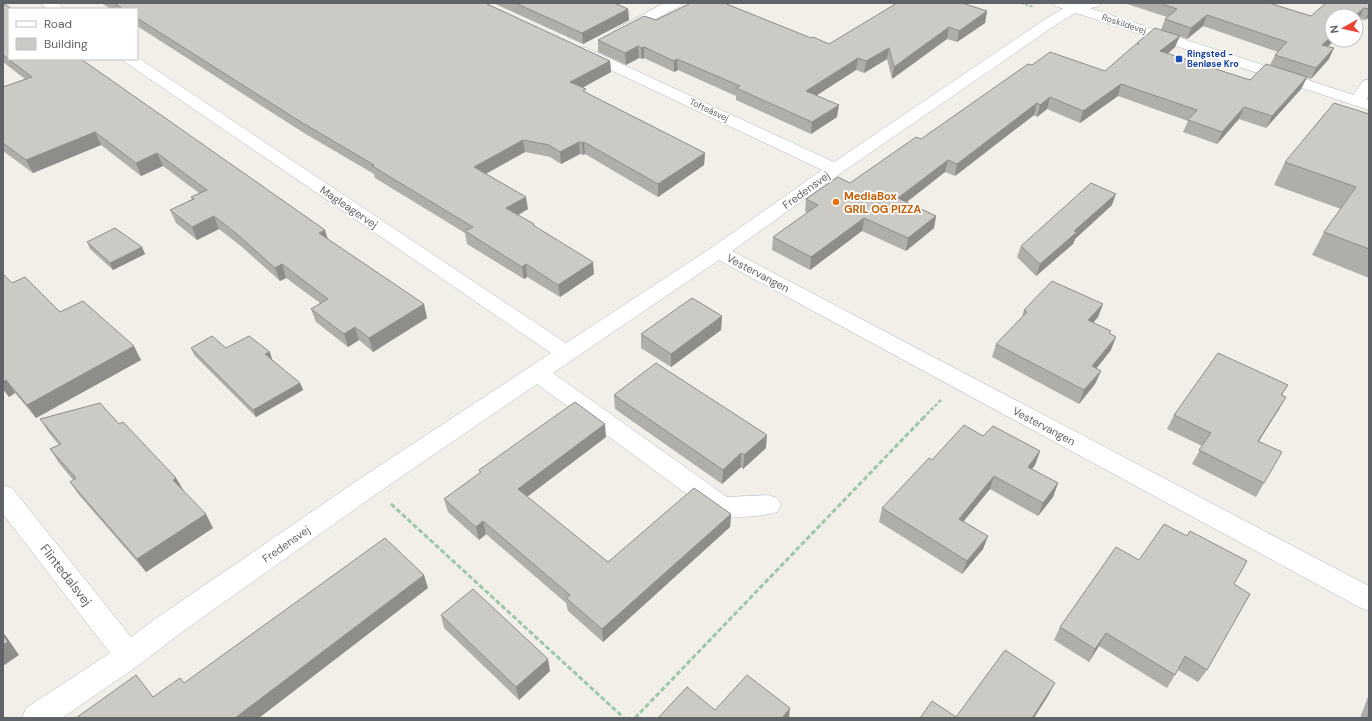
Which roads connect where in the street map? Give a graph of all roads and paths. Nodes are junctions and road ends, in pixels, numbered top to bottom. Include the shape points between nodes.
1 (675, 3) edge
2 (1094, 3) edge
3 (1067, 5) edge
4 (131, 60) edge
5 (1369, 84) edge
6 (1363, 103) edge
7 (835, 169) junction
8 (718, 252) junction
9 (567, 354) junction
10 (538, 374) junction
11 (959, 381) junction
12 (370, 485) junction
13 (3, 495) edge
14 (768, 505) dead end
15 (1369, 599) edge
16 (129, 656) junction
17 (37, 718) edge
18 (624, 718) edge
19 (635, 718) edge

1 - 7 street, Tofteåsvej via 604,41 576,49
2 - 3 street, Fredensvej
3 - 6 street, Roskildevej
3 - 7 street, Fredensvej via 1052,21
4 - 9 street, Magleagervej
5 - 6 street
7 - 8 street, Fredensvej
8 - 9 street, Fredensvej
8 - 11 street, Vestervangen
9 - 10 street, Fredensvej
10 - 12 street, Fredensvej
10 - 14 street via 723,507
11 - 15 street, Vestervangen
11 - 19 path
12 - 16 street, Fredensvej
12 - 18 path
13 - 16 street, Flintedalsvej
16 - 17 street, Fredensvej

